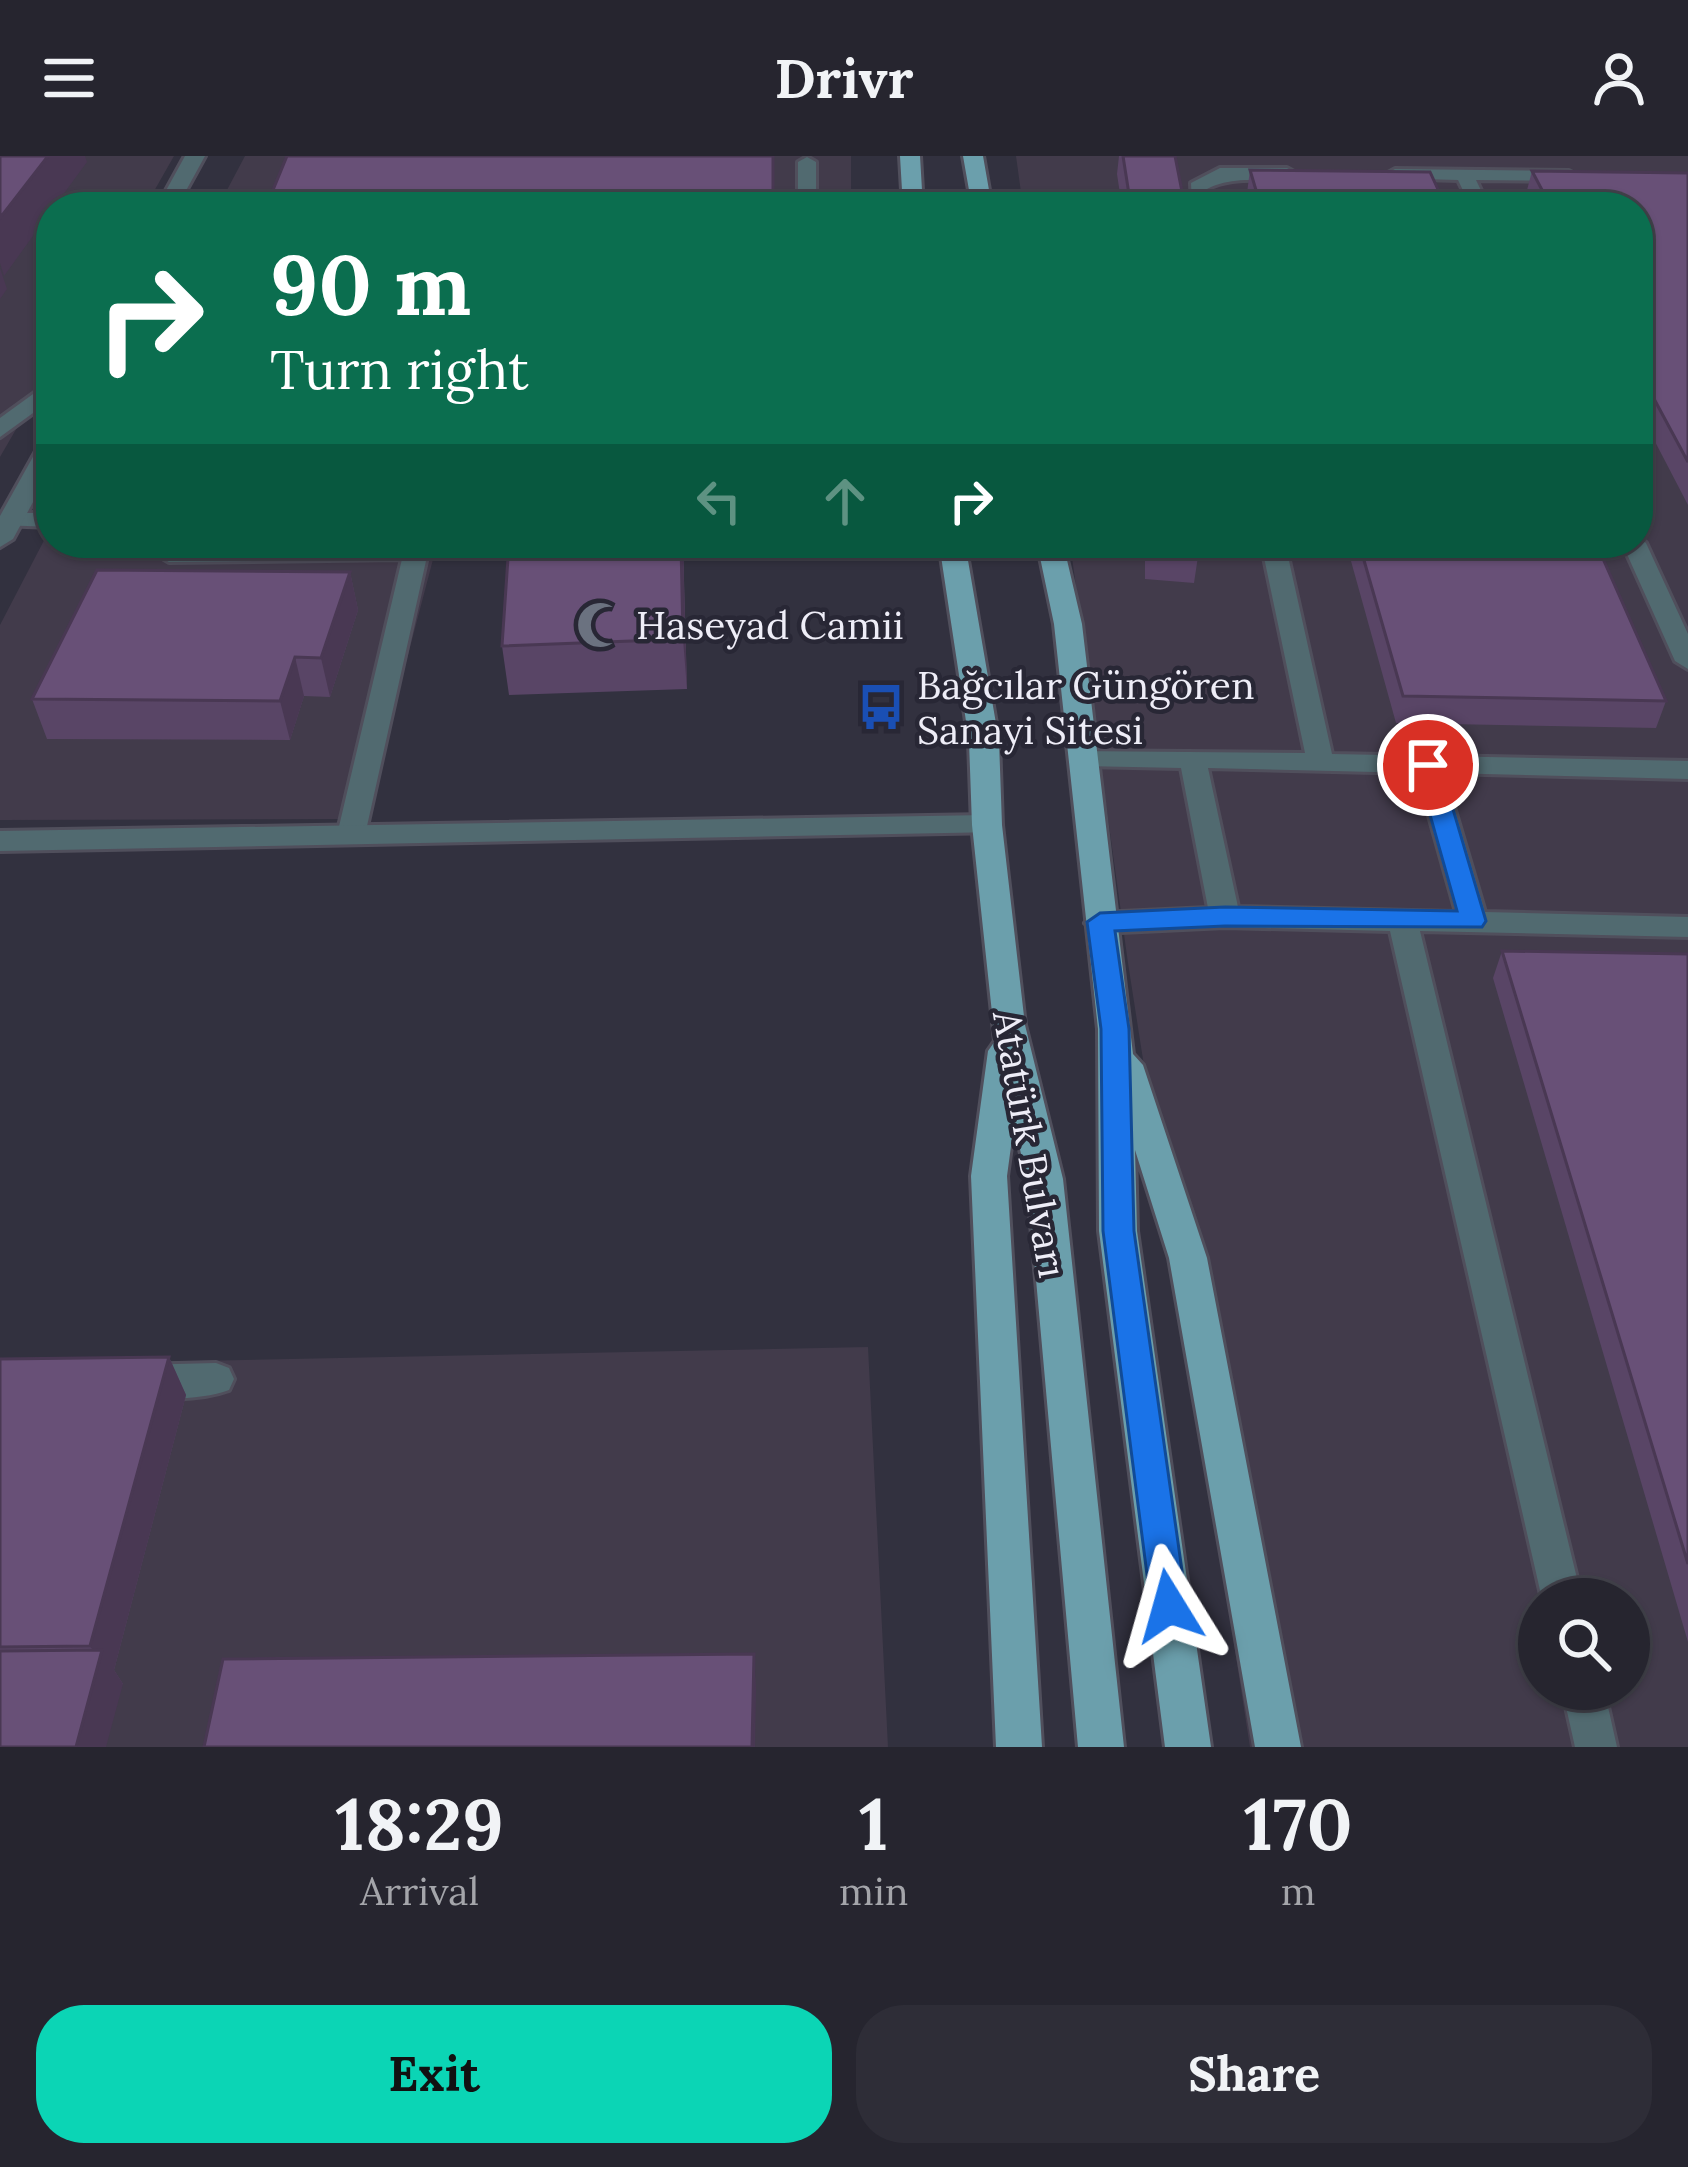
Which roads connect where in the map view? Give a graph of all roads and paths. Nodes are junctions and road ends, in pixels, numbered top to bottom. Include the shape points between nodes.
1 (195, 156) edge
2 (910, 156) edge
3 (973, 156) edge
4 (807, 162) dead end
5 (1298, 173) edge
6 (1370, 174) edge
7 (1465, 175) junction
8 (1599, 177) edge
9 (175, 192) edge
10 (807, 192) edge
11 (912, 192) edge
12 (979, 192) edge
13 (1198, 192) edge
14 (1473, 192) edge
15 (36, 400) edge
16 (0, 430) edge
17 (36, 473) edge
18 (36, 523) edge
19 (5, 530) edge
20 (414, 558) edge
21 (954, 558) edge
22 (1053, 558) edge
23 (1277, 558) edge
24 (1641, 558) edge
25 (1688, 662) edge
26 (1083, 757) junction
27 (1193, 760) junction
28 (1321, 763) junction
29 (1428, 765) junction
30 (1688, 770) edge
31 (987, 825) junction
32 (351, 835) junction
33 (0, 841) edge
34 (1225, 917) junction
35 (1403, 921) junction
36 (1473, 921) junction
37 (1100, 922) junction
38 (1688, 927) edge
39 (1008, 1025) junction
40 (1115, 1029) junction
41 (216, 1379) dead end
42 (96, 1382) edge
43 (1557, 1578) edge
44 (1588, 1710) edge
45 (1019, 1747) edge
46 (1101, 1747) edge
47 (1188, 1747) edge
48 (1278, 1747) edge
49 (1596, 1747) edge

1 - 9 street
2 - 11 main road
3 - 12 main road
4 - 10 lane
5 - 13 lane via 1226,172
6 - 7 lane
7 - 8 lane
7 - 14 lane
15 - 16 street
17 - 19 street
18 - 19 lane
20 - 32 lane
21 - 31 main road, Atatürk Bulvarı via 984,741
22 - 26 main road, Atatürk Bulvarı
23 - 28 lane
24 - 25 lane
26 - 27 lane
26 - 37 main road, Atatürk Bulvarı
27 - 28 lane
27 - 34 lane
28 - 29 lane
29 - 30 lane
29 - 36 lane
31 - 32 street
31 - 39 main road, Atatürk Bulvarı
32 - 33 street
34 - 35 lane
34 - 37 lane
35 - 36 lane
35 - 43 lane
36 - 38 lane
37 - 40 main road, Atatürk Bulvarı
39 - 45 main road via 989,1176
39 - 46 main road, Atatürk Bulvarı via 1045,1179
40 - 47 main road, Atatürk Bulvarı via 1118,1231
40 - 48 main road via 1187,1258
41 - 42 lane
44 - 49 lane

